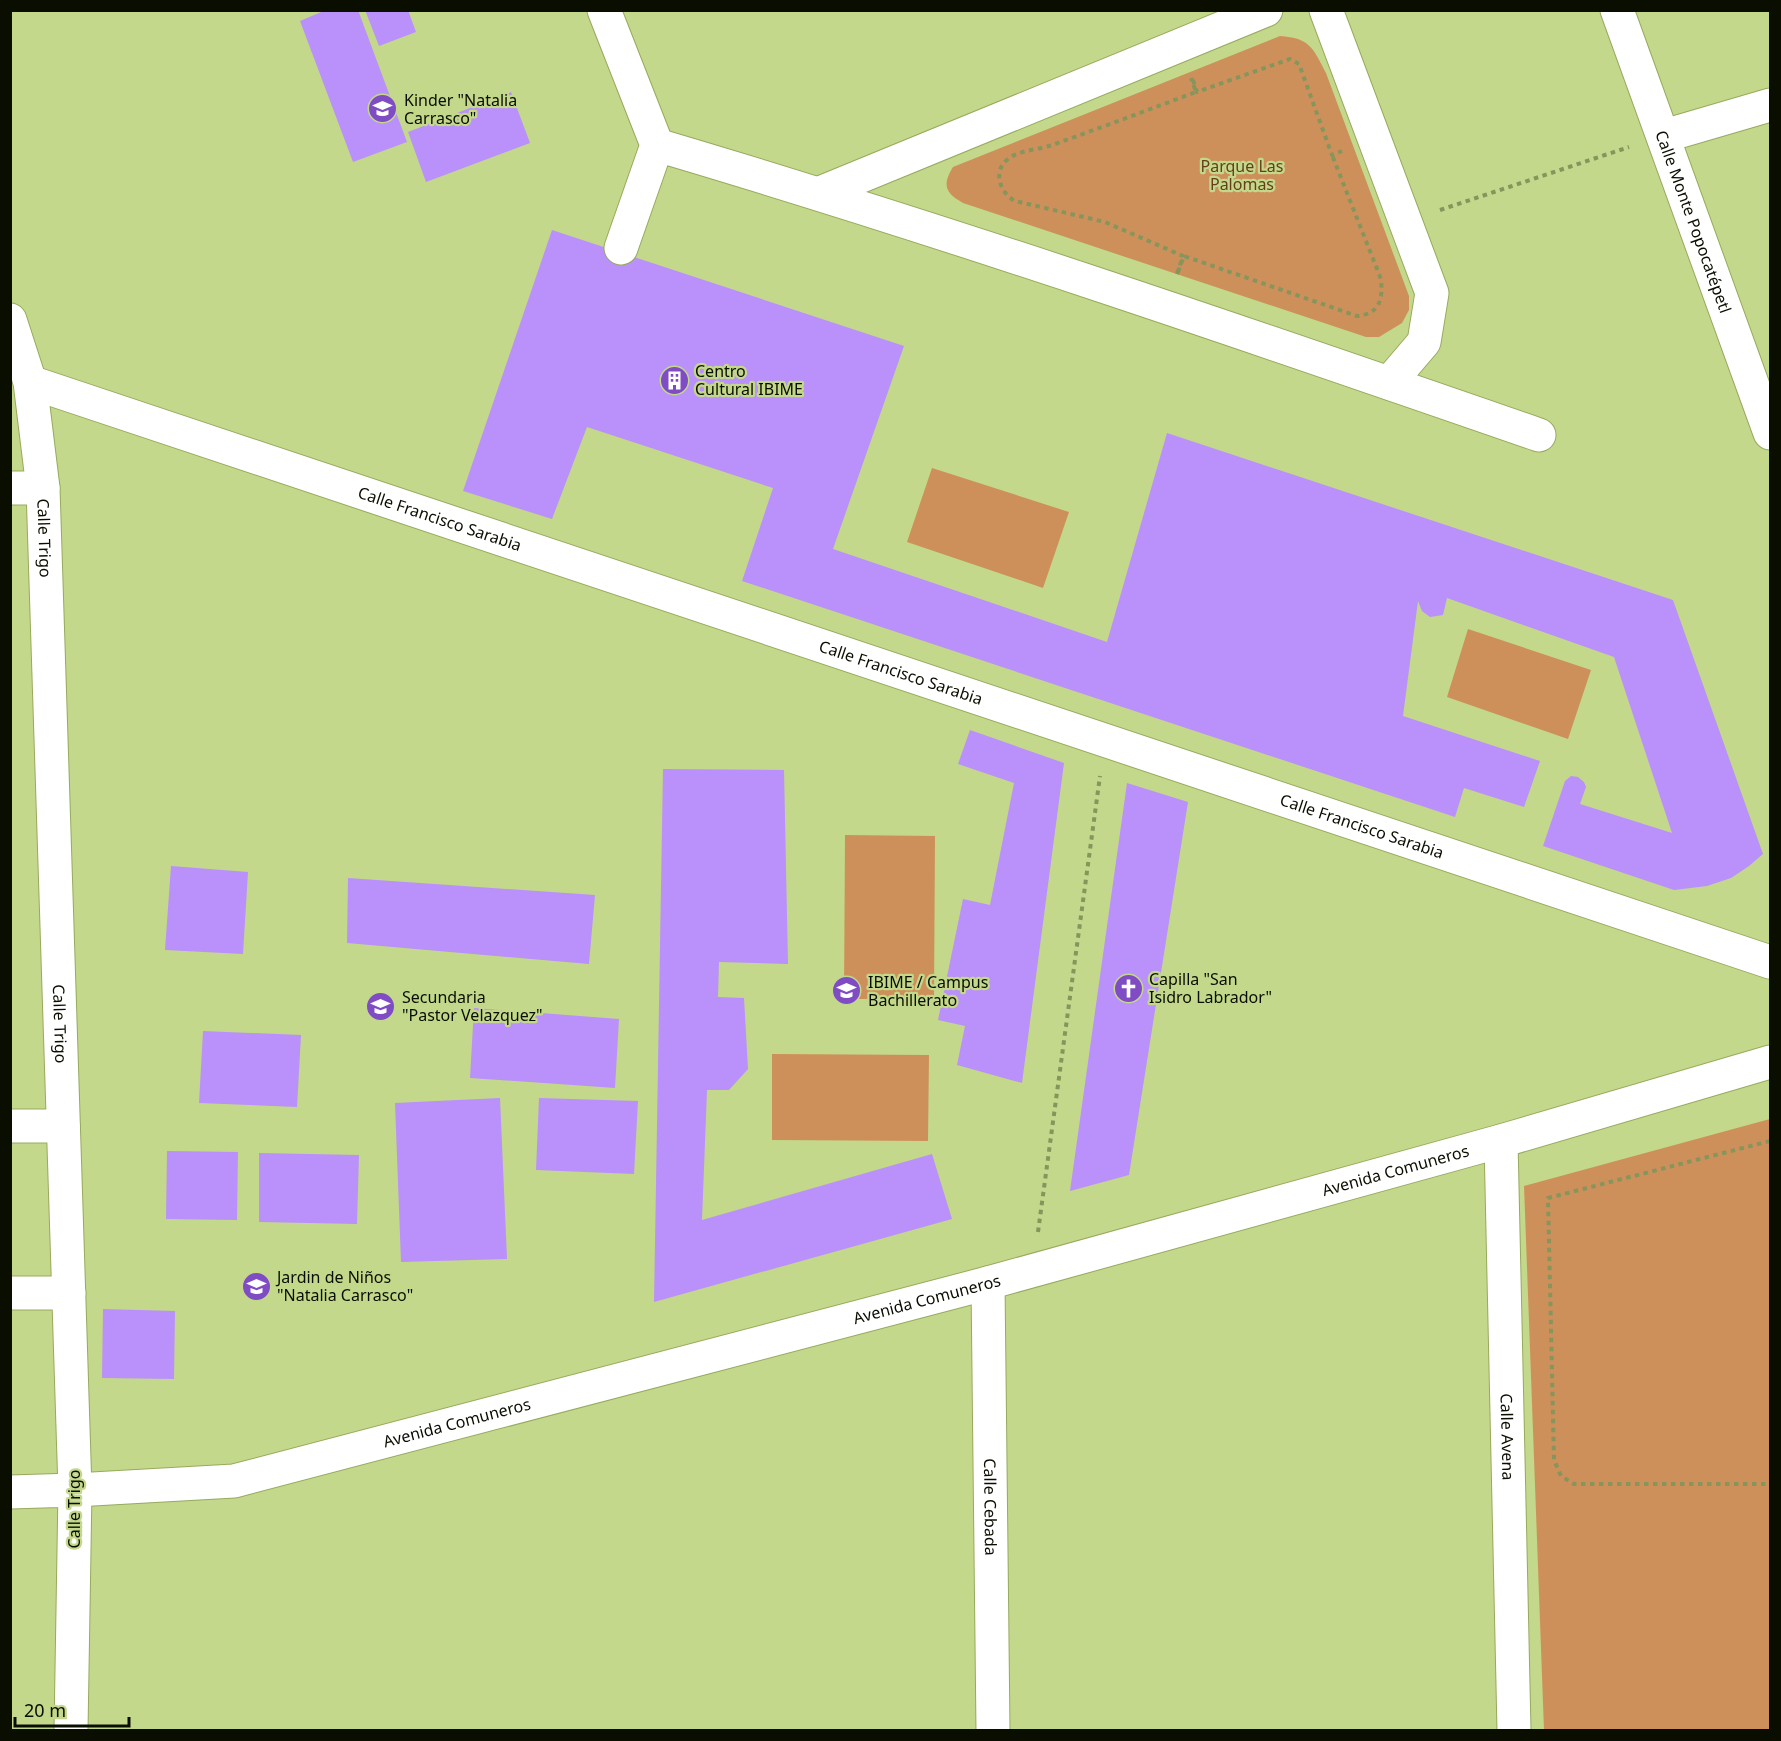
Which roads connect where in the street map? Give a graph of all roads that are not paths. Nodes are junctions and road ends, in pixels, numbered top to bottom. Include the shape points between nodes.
1 (604, 10) edge
2 (1266, 10) edge
3 (1326, 10) edge
4 (1617, 10) edge
5 (1770, 105) edge
6 (1664, 136) junction
7 (657, 145) junction
8 (820, 193) junction
9 (621, 248) dead end
10 (10, 320) edge
11 (30, 382) junction
12 (1389, 383) junction
13 (1763, 389) edge
14 (1770, 433) edge
15 (1539, 435) dead end
16 (10, 488) edge
17 (43, 489) junction
18 (1770, 962) edge
19 (1770, 1062) edge
20 (10, 1126) edge
21 (63, 1126) junction
22 (1501, 1142) junction
23 (988, 1283) junction
24 (10, 1293) edge
25 (69, 1293) junction
26 (75, 1490) junction
27 (10, 1492) edge
28 (71, 1731) edge
29 (993, 1731) edge
30 (1514, 1731) edge

1 - 7 street
2 - 8 street
3 - 12 street via 1432,293 1424,342
4 - 6 street, Calle Monte Popocatépetl
5 - 6 street
6 - 13 street, Calle Monte Popocatépetl
7 - 8 street
7 - 9 street
8 - 12 street
10 - 11 street, Calle Trigo
11 - 17 street, Calle Trigo
11 - 18 street, Calle Francisco Sarabia
12 - 15 street
13 - 14 street, Calle Monte Popocatépetl
16 - 17 street
17 - 21 street, Calle Trigo
19 - 22 street, Avenida Comuneros
20 - 21 street
21 - 25 street, Calle Trigo
22 - 23 street, Avenida Comuneros
22 - 30 street, Calle Avena
23 - 26 street, Avenida Comuneros via 234,1481
23 - 29 street, Calle Cebada
24 - 25 street
25 - 26 street, Calle Trigo
26 - 27 street, Avenida Comuneros
26 - 28 street, Calle Trigo

